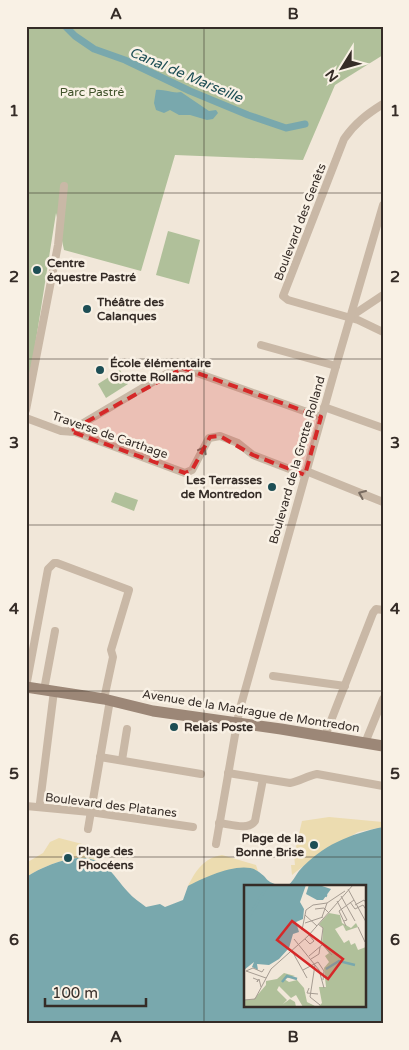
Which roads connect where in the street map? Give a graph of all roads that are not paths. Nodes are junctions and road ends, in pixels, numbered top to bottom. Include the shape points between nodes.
1 (383, 104) edge
2 (64, 186) dead end
3 (383, 205) edge
4 (383, 295) edge
5 (350, 318) junction
6 (383, 332) edge
7 (261, 345) dead end
8 (336, 366) junction
9 (324, 407) junction
10 (26, 410) edge
11 (321, 417) junction
12 (26, 418) edge
13 (383, 428) edge
14 (70, 431) junction
15 (306, 473) junction
16 (383, 502) edge
17 (383, 610) edge
18 (55, 631) dead end
19 (273, 676) dead end
20 (345, 686) junction
21 (26, 687) edge
22 (49, 690) junction
23 (383, 699) edge
24 (107, 700) junction
25 (236, 723) junction
26 (127, 729) dead end
27 (325, 736) junction
28 (364, 743) junction
29 (383, 746) edge
30 (100, 757) junction
31 (122, 760) junction
32 (228, 773) junction
33 (201, 774) dead end
34 (263, 779) junction
35 (383, 786) edge
36 (40, 803) dead end
37 (26, 806) edge
38 (90, 812) junction
39 (219, 823) junction
40 (193, 827) dead end
41 (88, 829) dead end
42 (216, 844) dead end

1 - 5 street, Boulevard des Genêts via 365,115 344,138 283,296
2 - 10 street via 58,244
3 - 5 street, Boulevard de la Grotte Rolland
4 - 5 street
5 - 6 street
5 - 8 street, Boulevard de la Grotte Rolland
7 - 8 street
8 - 9 street, Boulevard de la Grotte Rolland
9 - 11 street, Boulevard de la Grotte Rolland
9 - 13 street
11 - 14 street via 183,368 173,370
11 - 15 street, Boulevard de la Grotte Rolland
12 - 14 street, Traverse de Carthage
14 -> 15 street, Traverse de Carthage via 185,473 192,470 209,438 220,436 238,443 253,455
16 -> 15 street, Traverse de Carthage
15 - 25 street, Boulevard de la Grotte Rolland
17 - 20 street via 376,609 373,613
18 - 22 street
19 - 20 street
20 - 27 street
21 - 22 street, Avenue de la Madrague de Montredon
21 - 24 street via 48,569 54,563 129,590 112,650
22 - 24 street, Avenue de la Madrague de Montredon
22 - 36 street
23 - 28 street
24 - 25 street, Avenue de la Madrague de Montredon via 153,711
24 - 30 street
25 - 27 street, Avenue de la Madrague de Montredon
25 - 32 street, Boulevard de la Grotte Rolland
26 - 31 street
27 - 28 street, Avenue de la Madrague de Montredon
28 - 29 street, Avenue de la Madrague de Montredon
30 - 31 street
30 - 38 street
31 - 33 street
32 - 34 street
32 - 39 street, Boulevard de la Grotte Rolland
34 - 35 street via 290,783 317,774
34 - 39 street via 253,825
37 - 38 street, Boulevard des Platanes
38 - 40 street, Boulevard des Platanes
38 - 41 street
39 - 42 street, Boulevard de la Grotte Rolland

